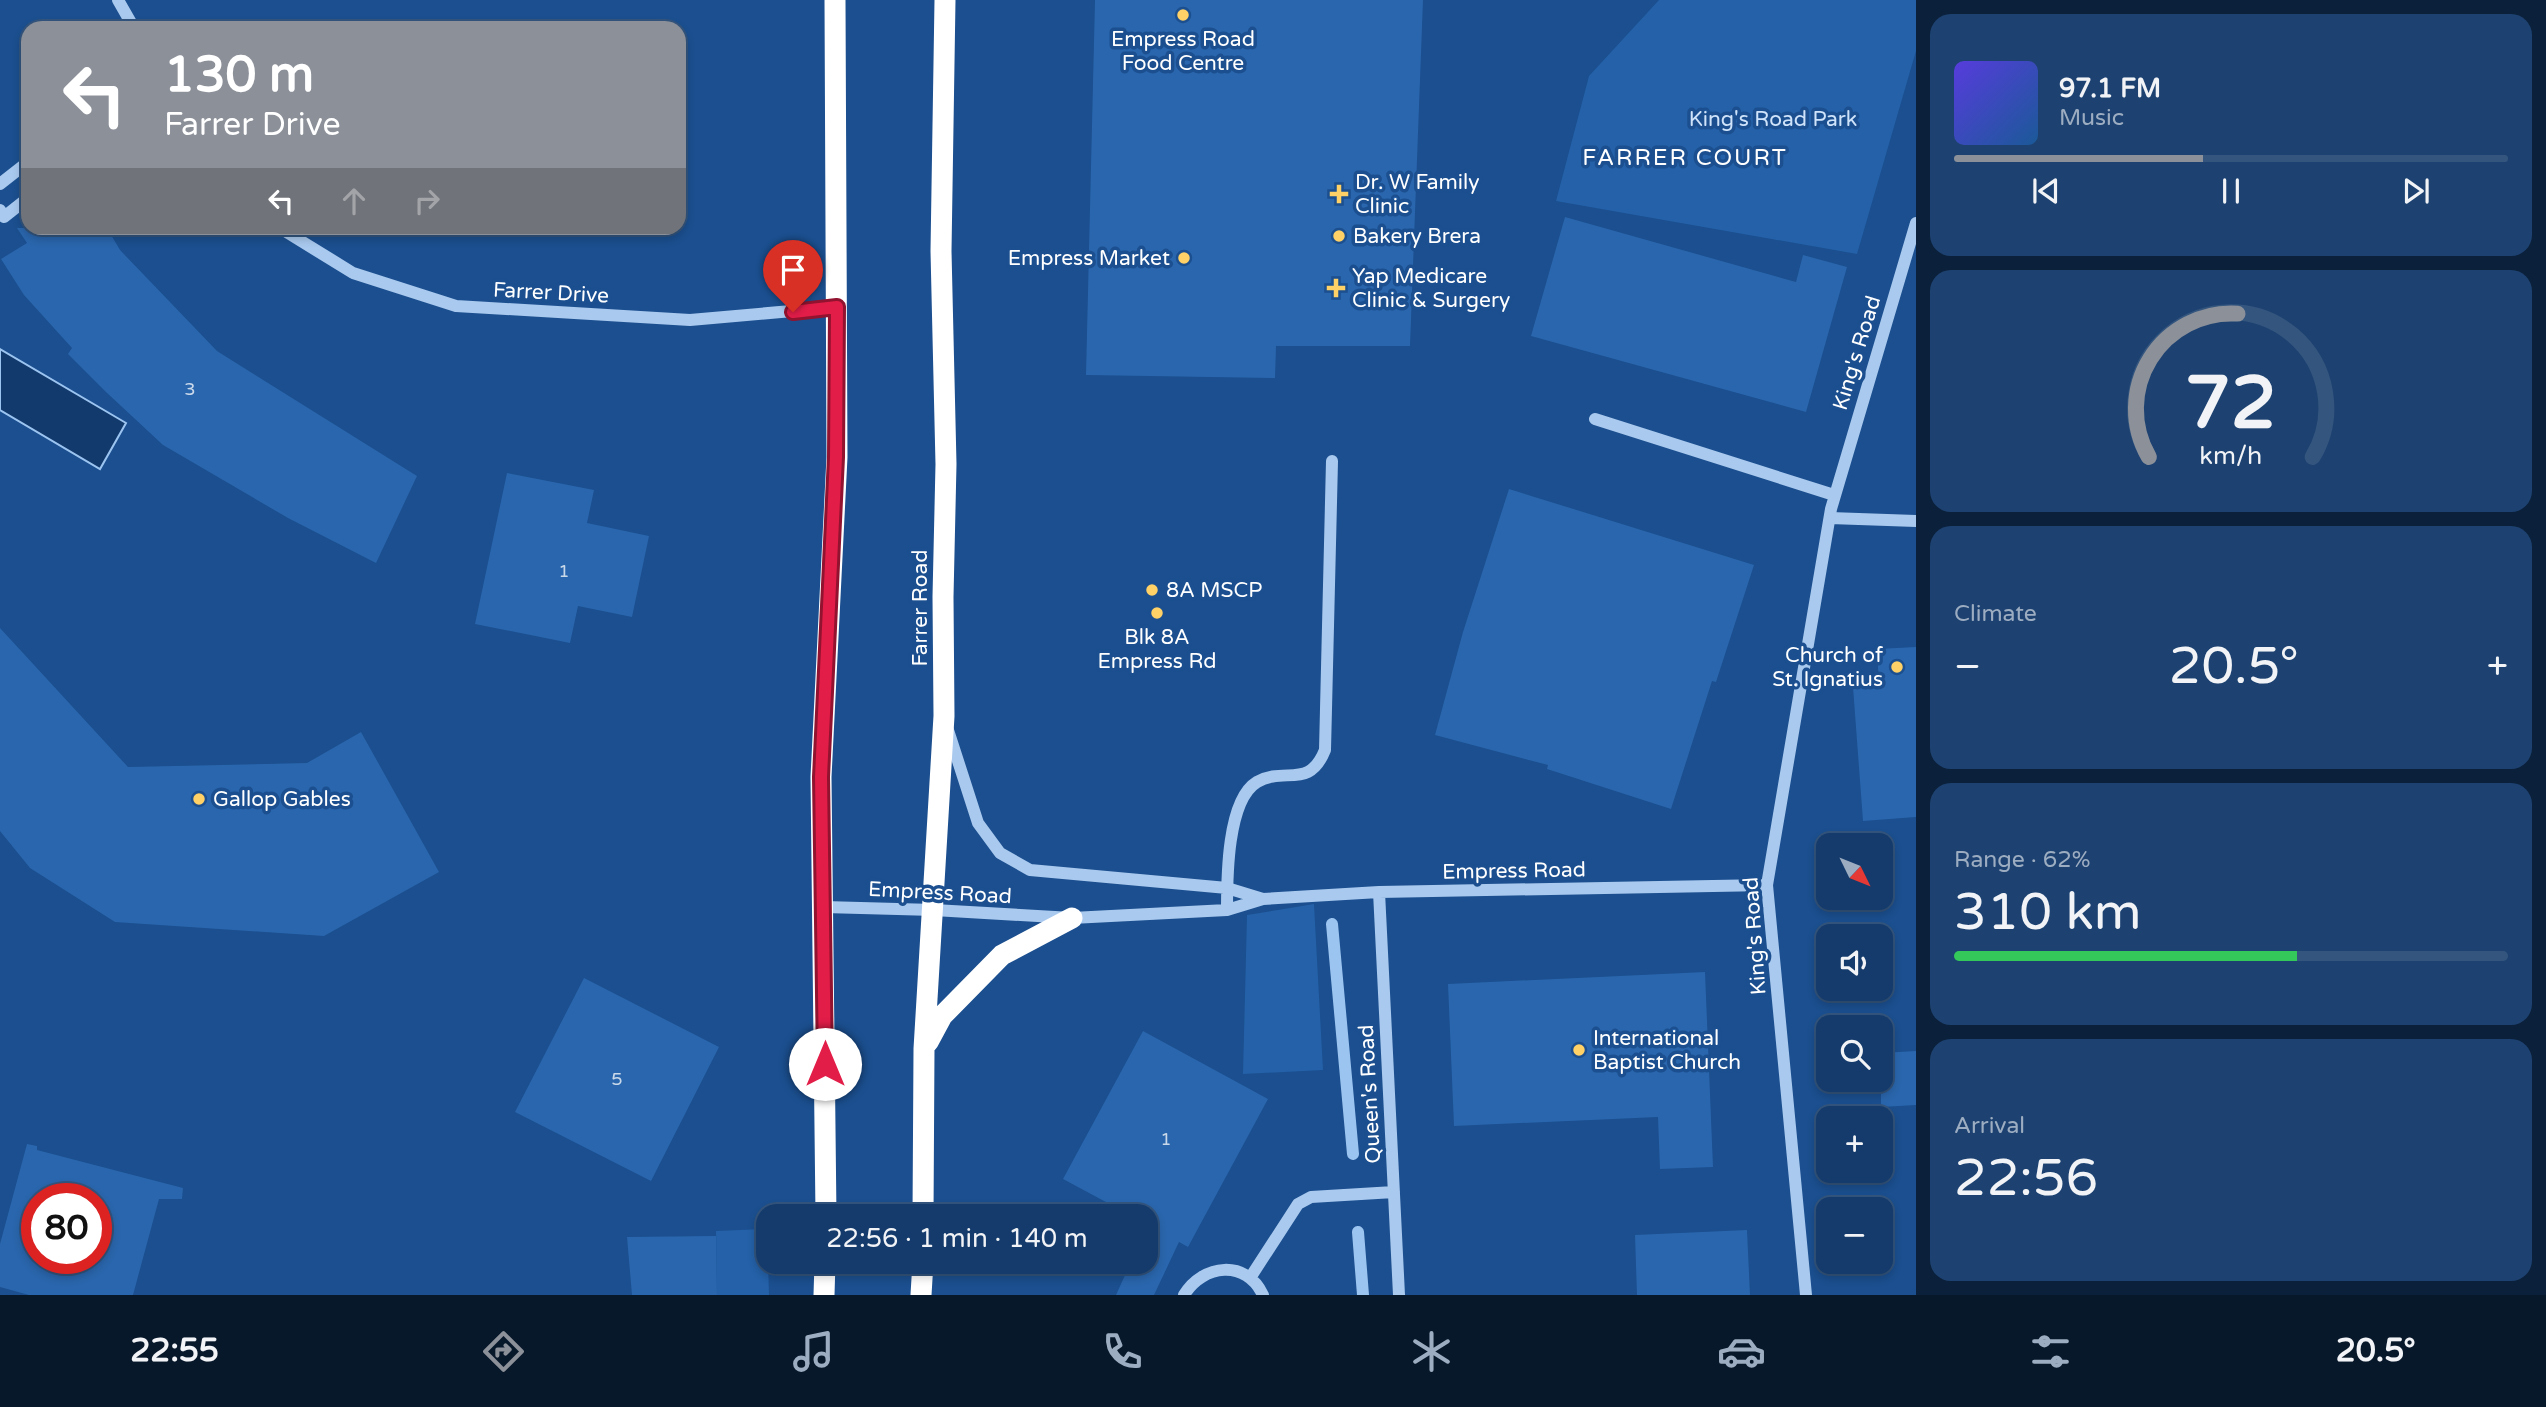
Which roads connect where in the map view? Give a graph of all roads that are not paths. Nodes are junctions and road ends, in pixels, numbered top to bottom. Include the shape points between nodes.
1 (118, 0) edge
2 (835, 0) edge
3 (945, 0) edge
4 (130, 21) edge
5 (21, 168) edge
6 (0, 184) edge
7 (21, 202) edge
8 (2, 213) edge
9 (1916, 223) edge
10 (291, 235) edge
11 (837, 307) junction
12 (1595, 419) dead end
13 (1332, 461) dead end
14 (1834, 495) junction
15 (1830, 517) junction
16 (1916, 521) edge
17 (944, 716) junction
18 (1767, 885) junction
19 (1227, 888) junction
20 (1379, 892) junction
21 (1263, 899) junction
22 (824, 907) junction
23 (934, 910) junction
24 (1227, 910) junction
25 (1072, 918) junction
26 (924, 1049) junction
27 (1394, 1192) junction
28 (826, 1204) edge
29 (923, 1204) edge
30 (825, 1274) edge
31 (922, 1274) edge
32 (1250, 1278) junction
33 (824, 1295) edge
34 (921, 1295) edge
35 (1184, 1295) edge
36 (1263, 1295) edge
37 (1399, 1295) edge
38 (1806, 1295) edge

1 - 4 street
2 - 11 highway
3 - 17 highway, Farrer Road via 941,251 946,464
5 - 6 street
7 - 8 street
9 - 14 street, King's Road
10 - 11 street, Farrer Drive via 353,273 456,306 690,320
11 - 22 highway via 836,457 821,777
12 - 14 street
13 - 19 street via 1325,750 1319,764 1306,774 1270,778 1256,783 1244,796 1236,813
14 - 15 street, King's Road
15 - 16 street
15 - 18 street, King's Road
17 - 19 street, Empress Road via 978,823 1000,852 1030,870
17 - 23 highway, Farrer Road
18 - 20 street, Empress Road
18 - 38 street, King's Road
19 - 21 street, Empress Road
19 - 24 street
20 - 21 street, Empress Road
20 - 27 street, Queen's Road
21 - 24 street, Empress Road
22 - 23 street, Empress Road
22 - 28 highway
23 - 25 street, Empress Road
23 - 26 highway, Farrer Road
24 - 25 street, Empress Road
25 - 26 highway via 1002,955 942,1016
26 - 29 highway, Farrer Road
27 - 32 street via 1311,1197 1298,1204
27 - 37 street, Queen's Road
30 - 33 highway
31 - 34 highway
32 - 35 street via 1219,1270 1204,1274
32 - 36 street

